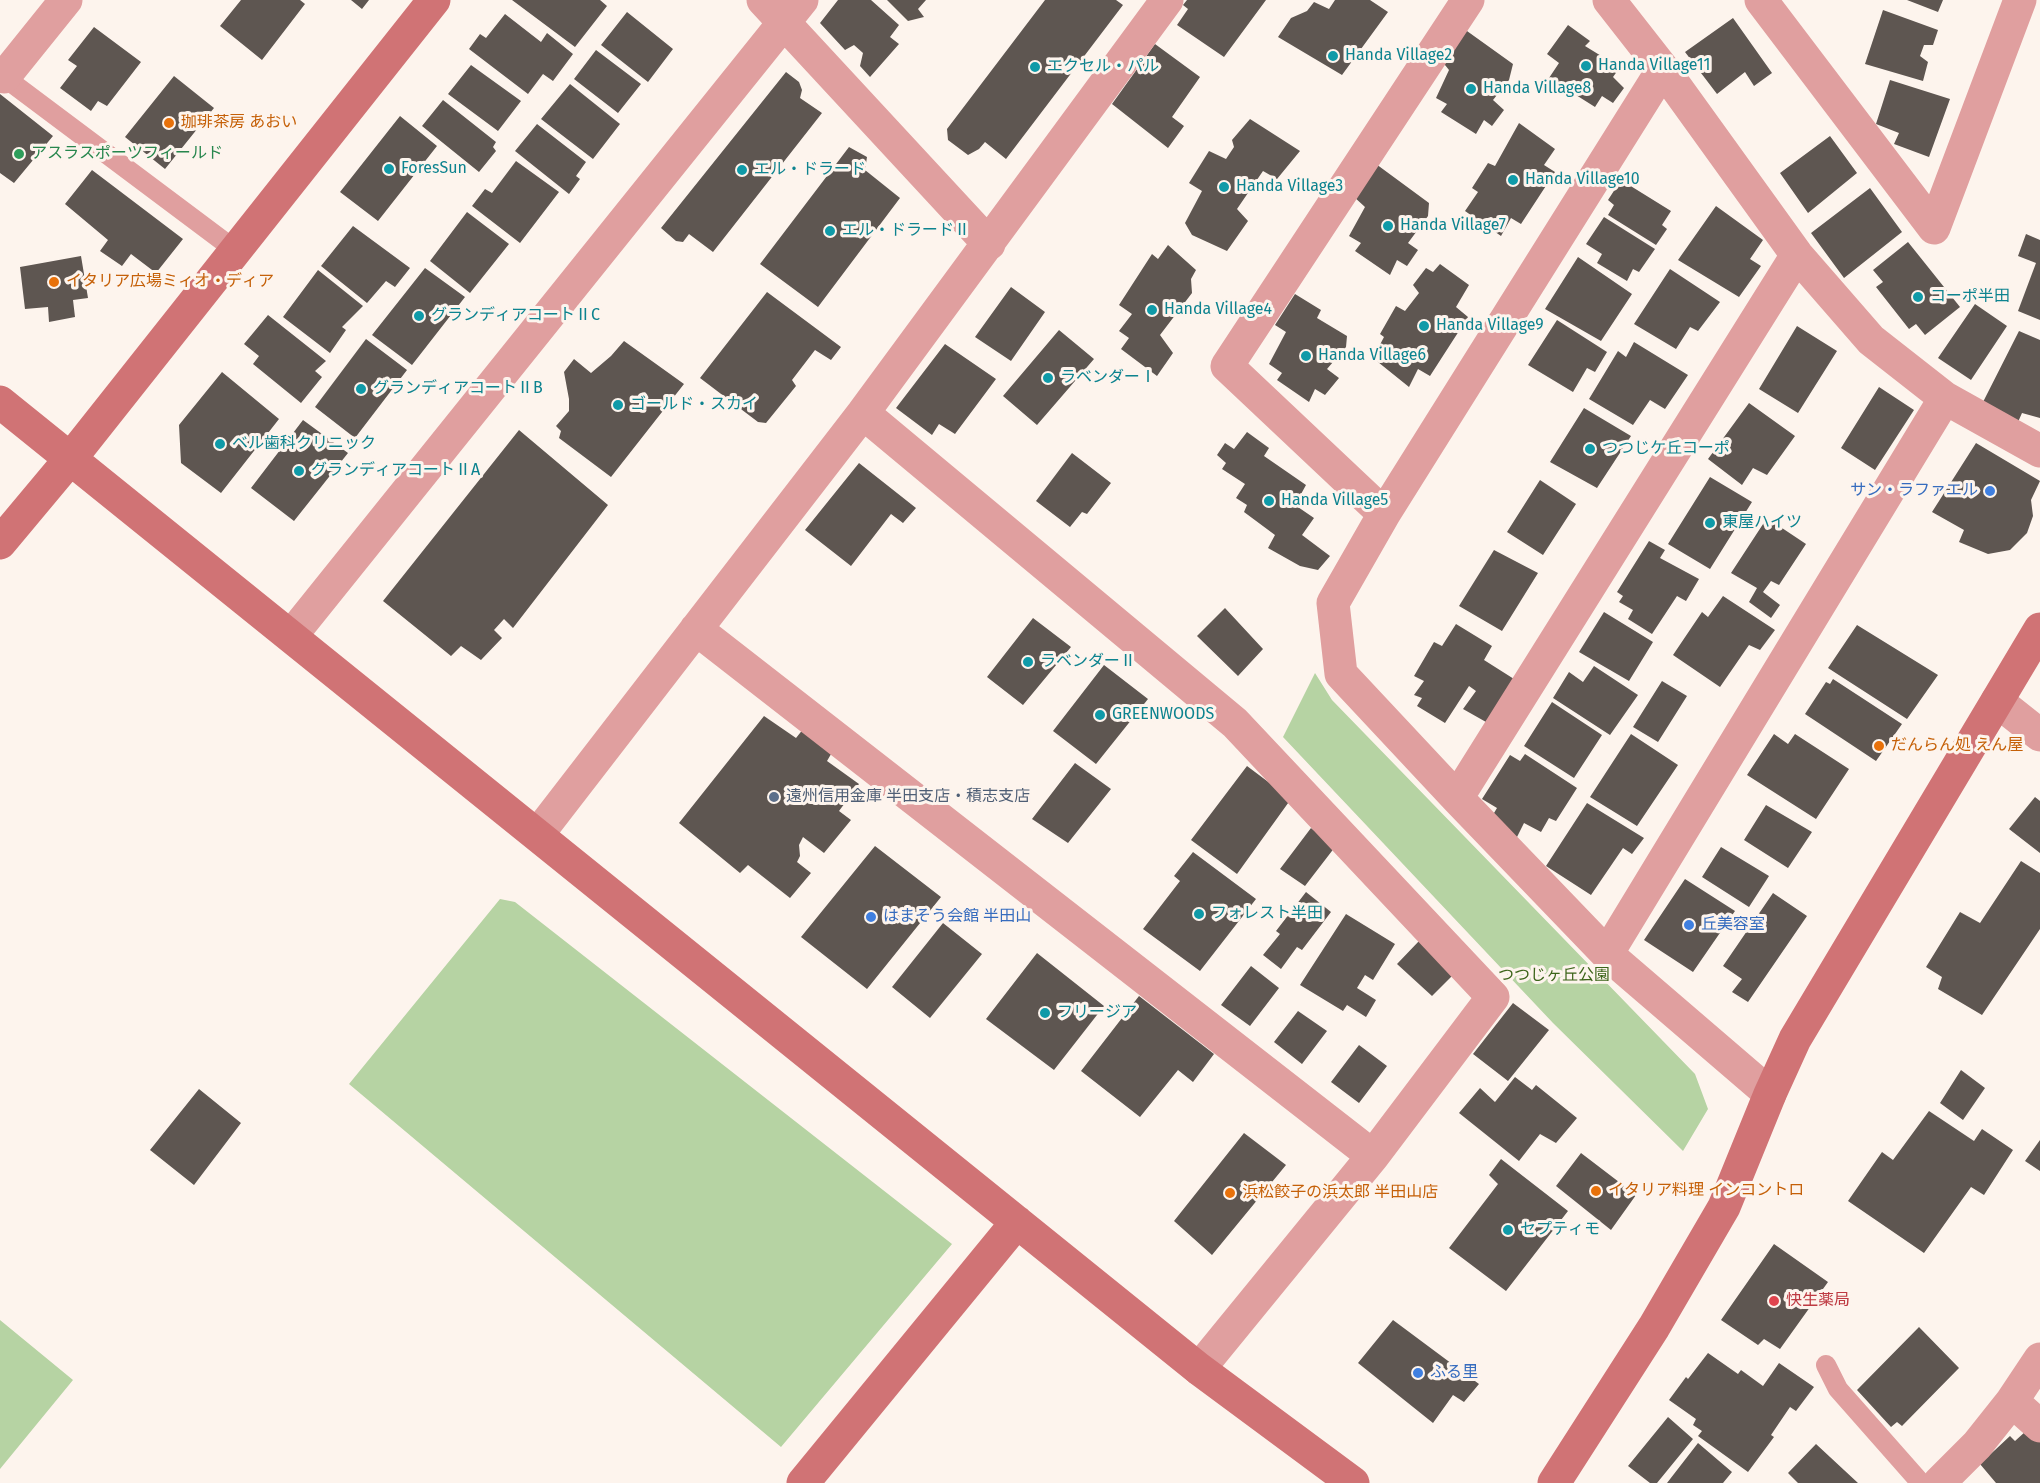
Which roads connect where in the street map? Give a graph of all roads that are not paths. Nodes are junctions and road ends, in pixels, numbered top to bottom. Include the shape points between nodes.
1 (66, 0) edge
2 (434, 0) edge
3 (1167, 0) edge
4 (1468, 0) edge
5 (1610, 0) edge
6 (1761, 0) edge
7 (2020, 0) edge
8 (783, 8) edge
9 (1663, 69) junction
10 (2, 75) edge
11 (989, 244) junction
12 (235, 250) junction
13 (1797, 255) junction
14 (1945, 398) junction
15 (0, 402) edge
16 (863, 413) junction
17 (2040, 451) edge
18 (71, 458) junction
19 (1384, 514) junction
20 (0, 543) edge
21 (2040, 629) edge
22 (696, 630) junction
23 (291, 636) junction
24 (1997, 701) junction
25 (2040, 735) edge
26 (1456, 798) junction
27 (538, 834) junction
28 (1607, 954) junction
29 (1770, 1094) junction
30 (1373, 1156) junction
31 (1017, 1222) junction
32 (2040, 1359) edge
33 (1826, 1365) dead end
34 (1199, 1369) junction
35 (2012, 1401) junction
36 (2040, 1426) edge
37 (802, 1483) edge
38 (1353, 1483) edge
39 (1554, 1483) edge
40 (1921, 1483) edge
41 (1939, 1483) edge

1 - 10 street
2 - 12 street
3 - 11 street
4 - 19 street via 1227,366
5 - 9 street
6 - 7 street via 1935,228
8 - 11 street
8 - 23 street
9 - 13 street
9 - 19 street
10 - 12 lane
11 - 16 street
12 - 18 street
13 - 14 street via 1871,340
13 - 26 street
14 - 17 street
14 - 28 street
15 - 18 street
16 - 22 street
16 - 30 street via 1235,723 1493,997
18 - 20 street
18 - 23 street
19 - 26 street via 1334,603 1341,674
21 - 24 street
22 - 27 street
22 - 30 street
23 - 27 street
24 - 25 street
24 - 29 street via 1818,998
26 - 28 street
27 - 31 street
28 - 29 street
29 - 39 street via 1724,1207 1654,1327
30 - 34 street
31 - 34 street
31 - 37 street
32 - 35 street
33 - 40 lane via 1838,1389
34 - 38 street
35 - 36 street
35 - 41 street via 1977,1446

